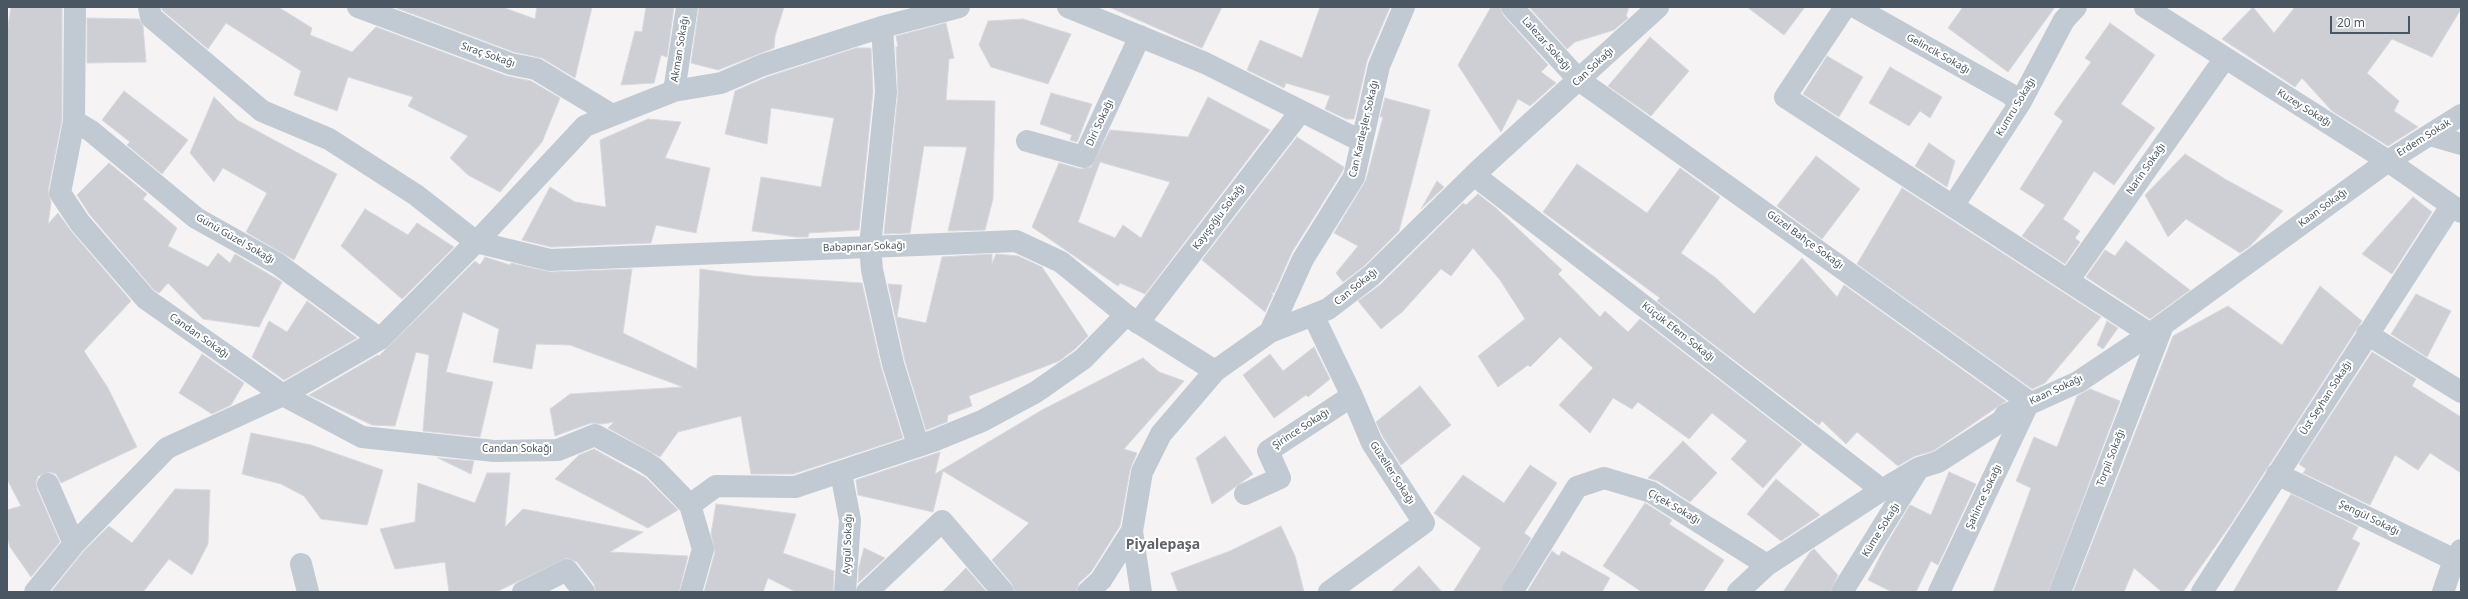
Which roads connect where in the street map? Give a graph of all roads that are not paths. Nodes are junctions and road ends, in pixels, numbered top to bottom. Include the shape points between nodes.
1 (75, 7) edge
2 (149, 7) edge
3 (358, 7) edge
4 (687, 7) edge
5 (959, 7) edge
6 (1068, 7) edge
7 (1404, 7) edge
8 (1512, 7) edge
9 (1658, 7) edge
10 (1845, 7) edge
11 (1855, 7) edge
12 (2076, 7) edge
13 (2145, 7) edge
14 (882, 27) junction
15 (1140, 36) junction
16 (2225, 58) junction
17 (1579, 80) junction
18 (674, 91) junction
19 (2020, 103) junction
20 (1300, 111) junction
21 (2461, 115) edge
22 (612, 116) junction
23 (74, 121) junction
24 (2430, 134) junction
25 (1027, 141) dead end
26 (1361, 141) junction
27 (2461, 144) edge
28 (2388, 161) junction
29 (1474, 175) junction
30 (1953, 206) junction
31 (2456, 209) edge
32 (476, 242) junction
33 (870, 246) junction
34 (2068, 281) junction
35 (1313, 315) junction
36 (1132, 319) junction
37 (2156, 330) junction
38 (1270, 332) junction
39 (2367, 334) junction
40 (380, 339) junction
41 (1215, 372) junction
42 (2461, 392) edge
43 (283, 395) junction
44 (1352, 396) junction
45 (2029, 402) junction
46 (918, 445) junction
47 (1919, 468) junction
48 (841, 473) junction
49 (2277, 474) junction
50 (48, 484) dead end
51 (1882, 490) junction
52 (1245, 494) dead end
53 (690, 505) junction
54 (1132, 531) junction
55 (74, 544) junction
56 (2459, 558) edge
57 (301, 564) dead end
58 (1767, 564) junction
59 (35, 592) edge
60 (308, 592) edge
61 (523, 592) edge
62 (584, 592) edge
63 (690, 592) edge
64 (845, 592) edge
65 (867, 592) edge
66 (1003, 592) edge
67 (1088, 592) edge
68 (1141, 592) edge
69 (1329, 592) edge
70 (1512, 592) edge
71 (1738, 592) edge
72 (1842, 592) edge
73 (1939, 592) edge
74 (2060, 592) edge
75 (2202, 592) edge
76 (2443, 592) edge

1 - 23 street, Candan Sokağı
2 - 32 street via 151,17 262,111 329,139 416,195
3 - 22 street, Sıraç Sokağı via 511,64 536,69
4 - 18 street, Akman Sokağı
5 - 14 street
6 - 15 street
7 - 26 street, Can Kardeşler Sokağı via 1378,66
8 - 17 street, Lalezar Sokağı
9 - 17 street, Can Sokağı
10 - 30 street via 1785,97
11 - 19 street, Gelincik Sokağı via 2010,94
12 - 19 street, Kumru Sokağı via 2064,20
13 - 16 street, Kuzey Sokağı
14 - 18 street via 763,65 721,83
14 - 33 street via 886,100
15 - 20 street via 1205,63
15 - 25 street, Diri Sokağı via 1084,157
16 - 28 street, Kuzey Sokağı
16 - 34 street, Narin Sokağı
17 - 29 street, Can Sokağı
17 - 45 street, Güzel Bahçe Sokağı
18 - 22 street
19 - 30 street, Kumru Sokağı
20 - 26 street
20 - 36 street, Kayışoğlu Sokağı
21 - 24 street, Erdem Sokak
22 - 32 street via 585,126
23 - 40 street, Günü Güzel Sokağı via 196,218 278,264
23 - 43 street, Candan Sokağı via 60,193 80,223 146,299
24 - 27 street
24 - 28 street, Erdem Sokak
26 - 38 street, Can Kardeşler Sokağı via 1354,177 1303,259
28 - 31 street, Kuzey Sokağı
28 - 37 street, Kaan Sokağı
29 - 35 street, Can Sokağı via 1371,276 1328,309
29 - 51 street, Küçük Efem Sokağı
30 - 34 street
31 - 39 street, Üst Seyhan Sokağı
32 - 33 street, Babapınar Sokağı via 550,260
32 - 40 street
33 - 36 street, Babapınar Sokağı via 1016,241 1061,262
33 - 46 street via 872,270 888,343
34 - 37 street
35 - 38 street, Can Sokağı
35 - 44 street, Güzeller Sokağı
36 - 41 street, Babapınar Sokağı
36 - 46 street, Kayışoğlu Sokağı via 1083,359 1036,392 982,421
37 - 45 street, Kaan Sokağı via 2078,382
37 - 74 street, Torpil Sokağı
38 - 41 street, Can Sokağı
39 - 42 street
39 - 49 street, Üst Seyhan Sokağı
40 - 43 street
41 - 54 street, Can Sokağı via 1161,434 1142,472
43 - 53 street, Candan Sokağı via 362,437 494,451 558,450 595,435 654,468
43 - 55 street via 167,448
44 - 52 street, Şirince Sokağı via 1268,451 1280,478
44 - 69 street, Güzeller Sokağı via 1372,443 1424,523
45 - 47 street, Kaan Sokağı via 2005,415 2003,420 1938,462
45 - 73 street, Şahince Sokağı
46 - 48 street, Kayışoğlu Sokağı
47 - 51 street, Kaan Sokağı
47 - 72 street, Küme Sokağı
48 - 53 street, Kayışoğlu Sokağı via 795,487 716,486
48 - 64 street, Aygül Sokağı via 850,520
49 - 56 street, Şengül Sokağı
49 - 75 street, Üst Seyhan Sokağı
50 - 55 street
51 - 58 street, Kaan Sokağı
53 - 63 street via 703,549
54 - 67 street via 1102,580
54 - 68 street, Can Sokağı
55 - 59 street
56 - 76 street
57 - 60 street
58 - 70 street, Çiçek Sokağı via 1651,492 1604,478 1577,487
58 - 71 street, Kaan Sokağı
61 - 62 street via 567,570
65 - 66 street via 942,521

